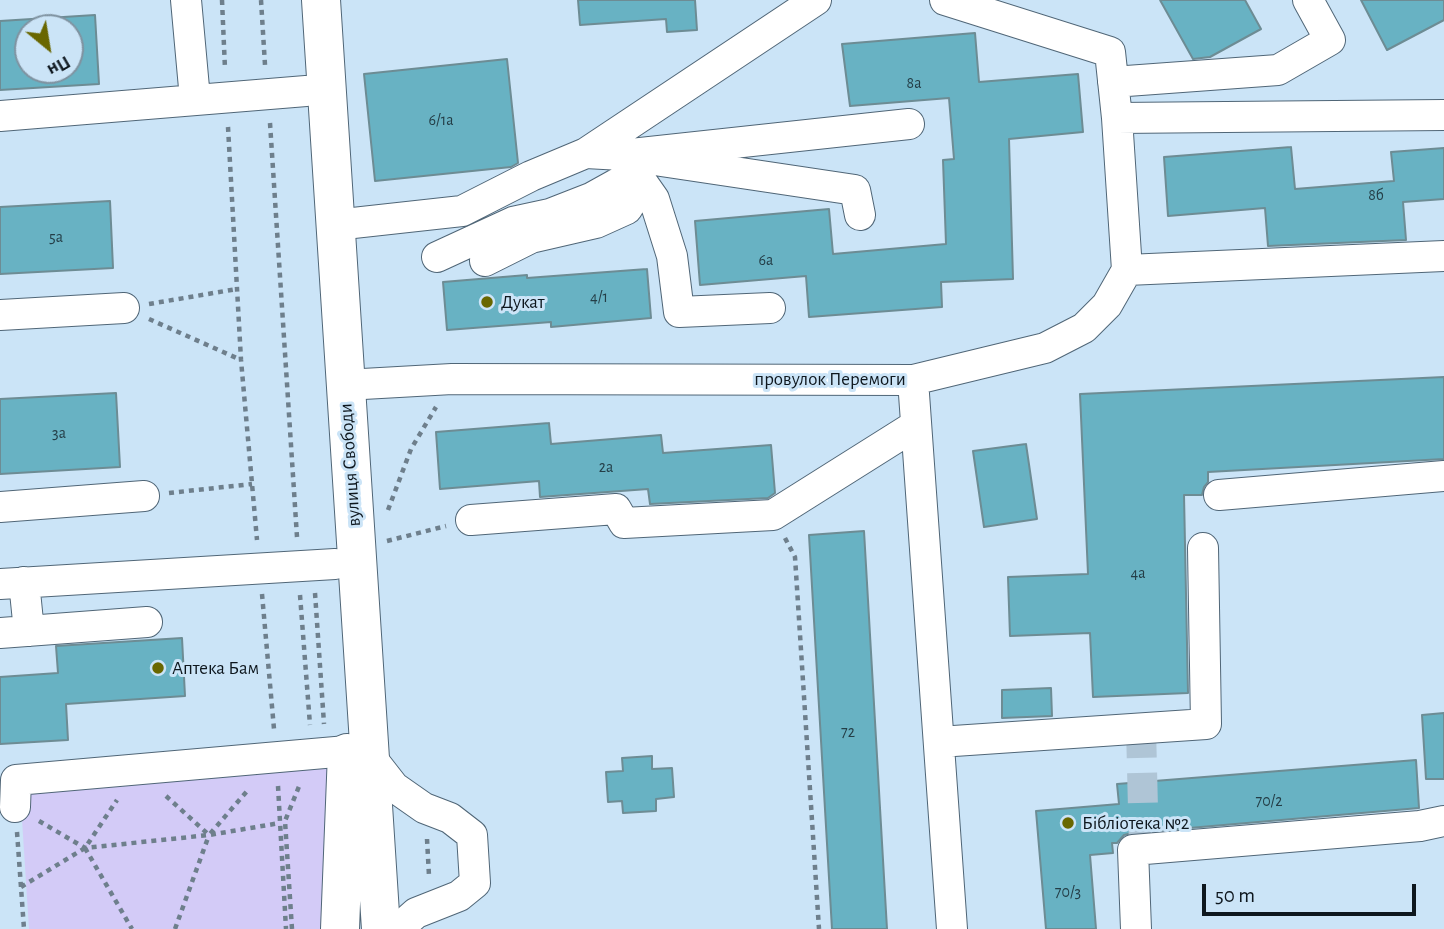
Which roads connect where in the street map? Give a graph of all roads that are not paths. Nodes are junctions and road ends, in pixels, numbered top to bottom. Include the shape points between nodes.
1 (186, 0) edge
2 (300, 0) edge
3 (321, 0) edge
4 (816, 0) edge
5 (945, 0) edge
6 (1308, 0) edge
7 (1113, 82) junction
8 (306, 91) junction
9 (195, 99) junction
10 (1444, 115) edge
11 (0, 116) edge
12 (1117, 118) junction
13 (909, 124) dead end
14 (586, 153) junction
15 (629, 164) junction
16 (860, 215) dead end
17 (335, 225) junction
18 (1444, 256) edge
19 (437, 257) dead end
20 (485, 261) dead end
21 (1127, 270) junction
22 (124, 308) road end
23 (770, 308) dead end
24 (0, 315) edge
25 (913, 380) junction
26 (345, 385) junction
27 (916, 425) junction
28 (1444, 477) edge
29 (1219, 495) dead end
30 (144, 496) road end
31 (0, 507) edge
32 (471, 520) road end
33 (1203, 548) dead end
34 (316, 565) junction
35 (12, 583) edge
36 (147, 622) dead end
37 (15, 632) edge
38 (363, 665) junction
39 (939, 742) junction
40 (338, 753) junction
41 (15, 807) road end
42 (1444, 821) edge
43 (340, 929) edge
44 (381, 929) edge
45 (398, 929) edge
46 (952, 929) edge
47 (1136, 929) edge

1 - 9 street
2 - 8 main road, вулиця Свободи
3 - 17 main road, вулиця Свободи
4 - 14 street
5 - 7 street via 1110,52
6 - 7 street via 1329,40 1278,69
7 - 12 street
8 - 9 street
8 - 34 main road, вулиця Свободи
9 - 11 street
10 - 12 street
12 - 21 street
13 - 15 street
14 - 15 street
14 - 17 street via 462,211
15 - 16 street via 855,190
15 - 19 street via 591,198 513,222
15 - 20 street via 638,191 627,209 596,223 531,238
15 - 23 street via 654,199 672,256 679,312
17 - 26 main road, вулиця Свободи
18 - 21 street
21 - 25 street, провулок Перемоги via 1107,305 1084,328 1045,348
22 - 24 street
25 - 26 street, провулок Перемоги via 452,379
25 - 27 street
26 - 38 main road, вулиця Свободи
27 - 32 street via 773,515 624,523 616,509
27 - 39 street
28 - 29 street
30 - 31 street
33 - 39 street via 1206,724
34 - 35 street
34 - 38 main road via 346,568 352,656
34 - 40 main road, вулиця Свободи
35 - 37 street
36 - 37 street
38 - 40 main road, вулиця Свободи
39 - 46 street
40 - 41 street via 16,780
40 - 43 main road, вулиця Свободи
40 - 44 main road, вулиця Свободи
40 - 45 street via 472,835 475,883 459,896 416,913
42 - 47 street via 1133,850

